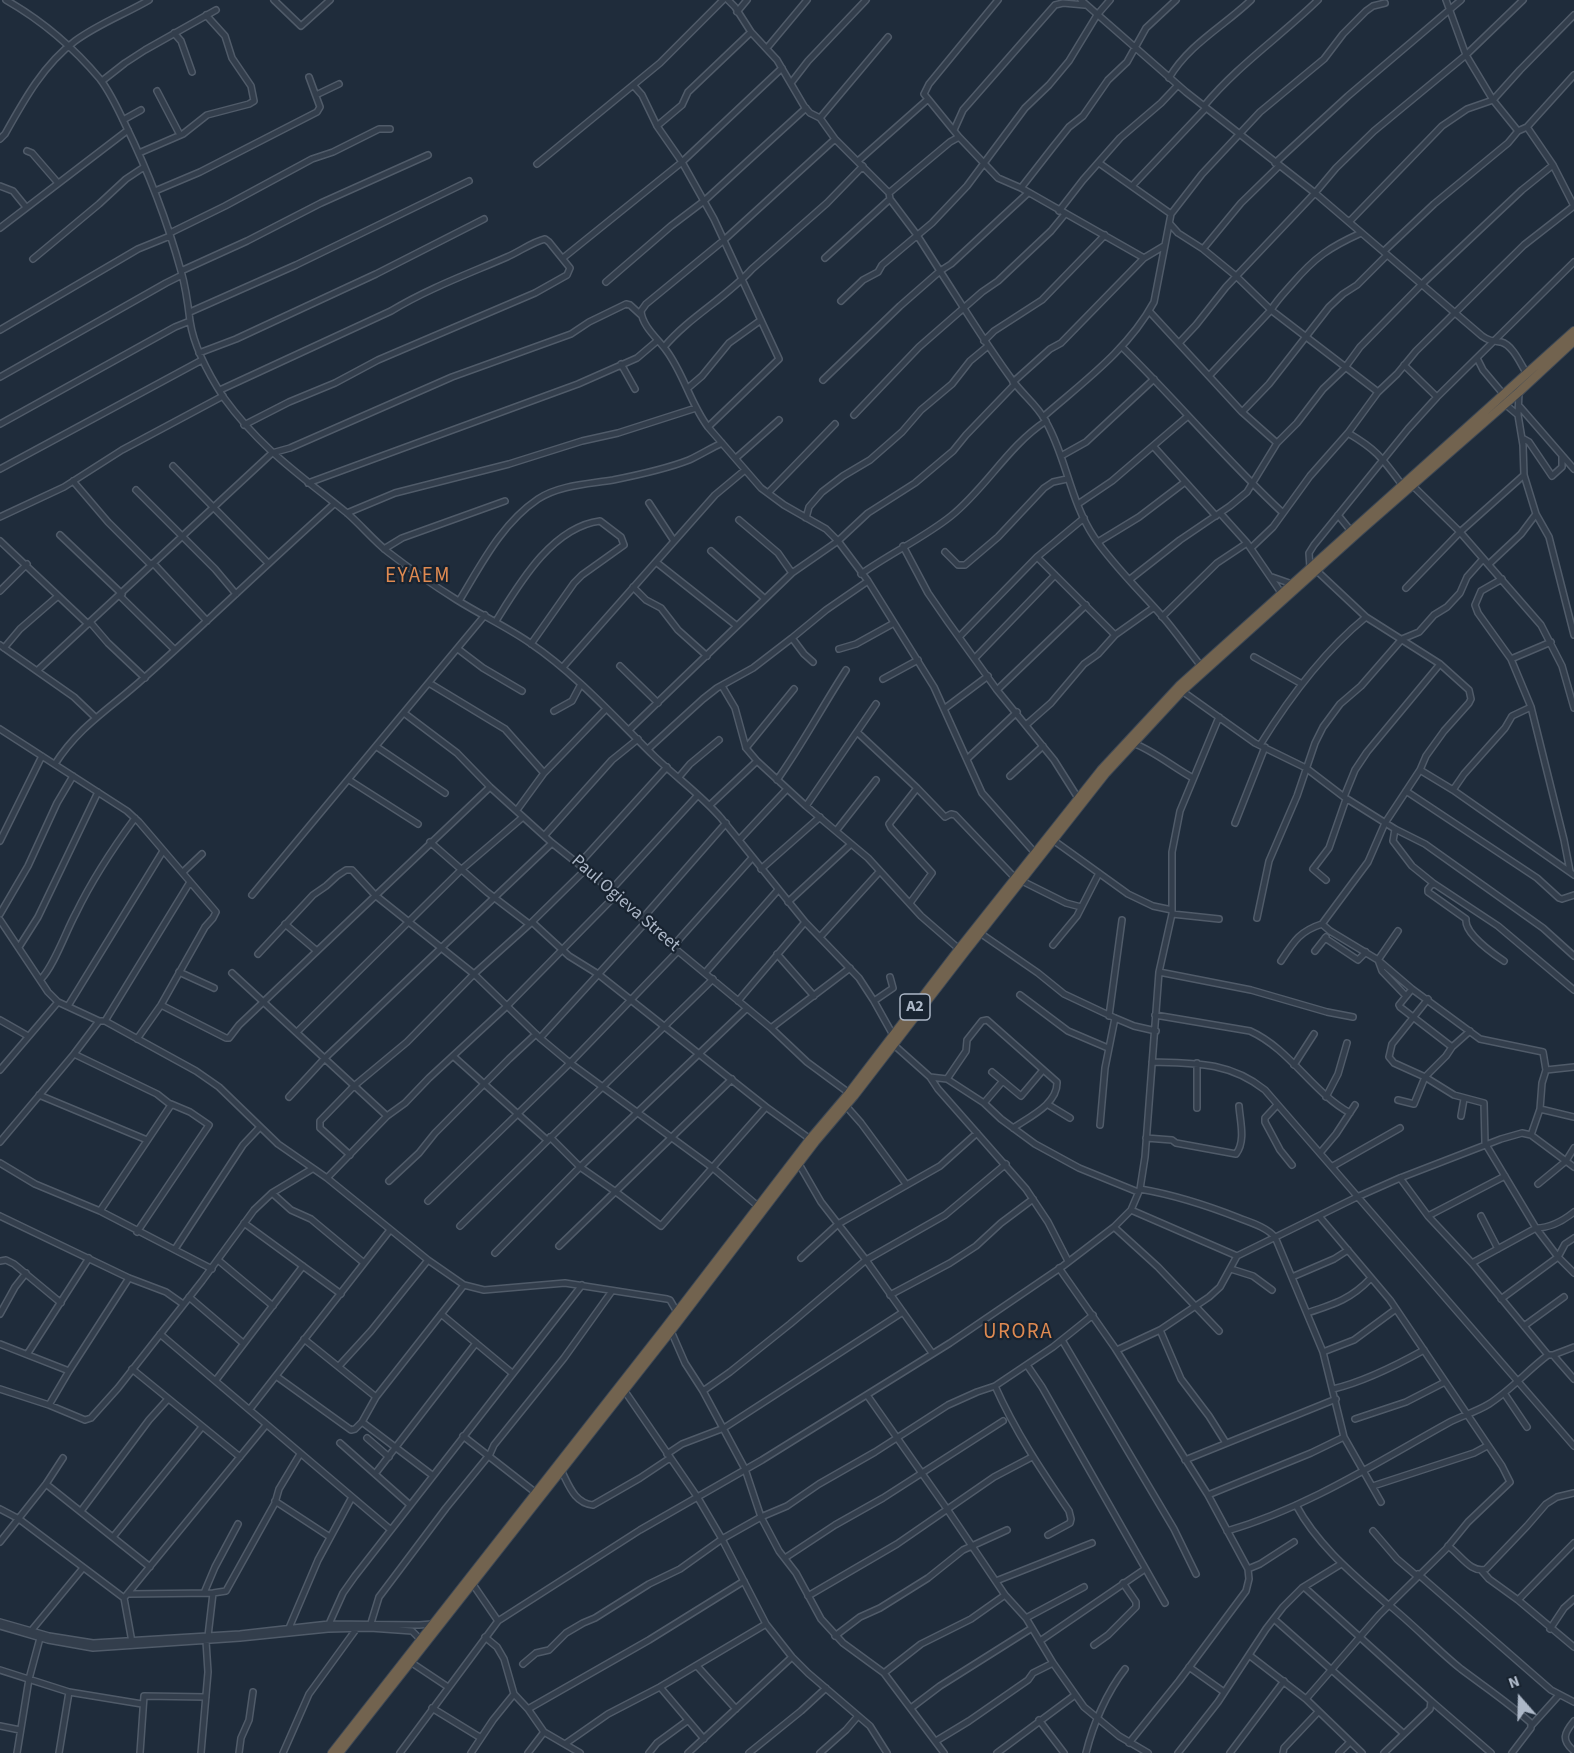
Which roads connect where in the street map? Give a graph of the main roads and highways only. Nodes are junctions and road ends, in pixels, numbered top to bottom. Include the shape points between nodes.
1 (1574, 331) edge
2 (1574, 341) edge
3 (1502, 400) junction
4 (1313, 569) junction
5 (1019, 880) junction
6 (383, 1694) junction
7 (332, 1753) edge
8 (339, 1753) edge

1 - 3 highway, A2
2 - 3 highway, A2 via 1519,392
3 - 4 highway, A2 via 1402,485
3 - 4 highway, A2 via 1413,486
4 - 5 highway, A2 via 1133,743
4 - 5 highway, A2 via 1165,700 1078,798
5 - 6 highway, A2 via 412,1663
5 - 6 highway, A2 via 810,1139 420,1639
6 - 7 highway, A2
6 - 8 highway, A2

